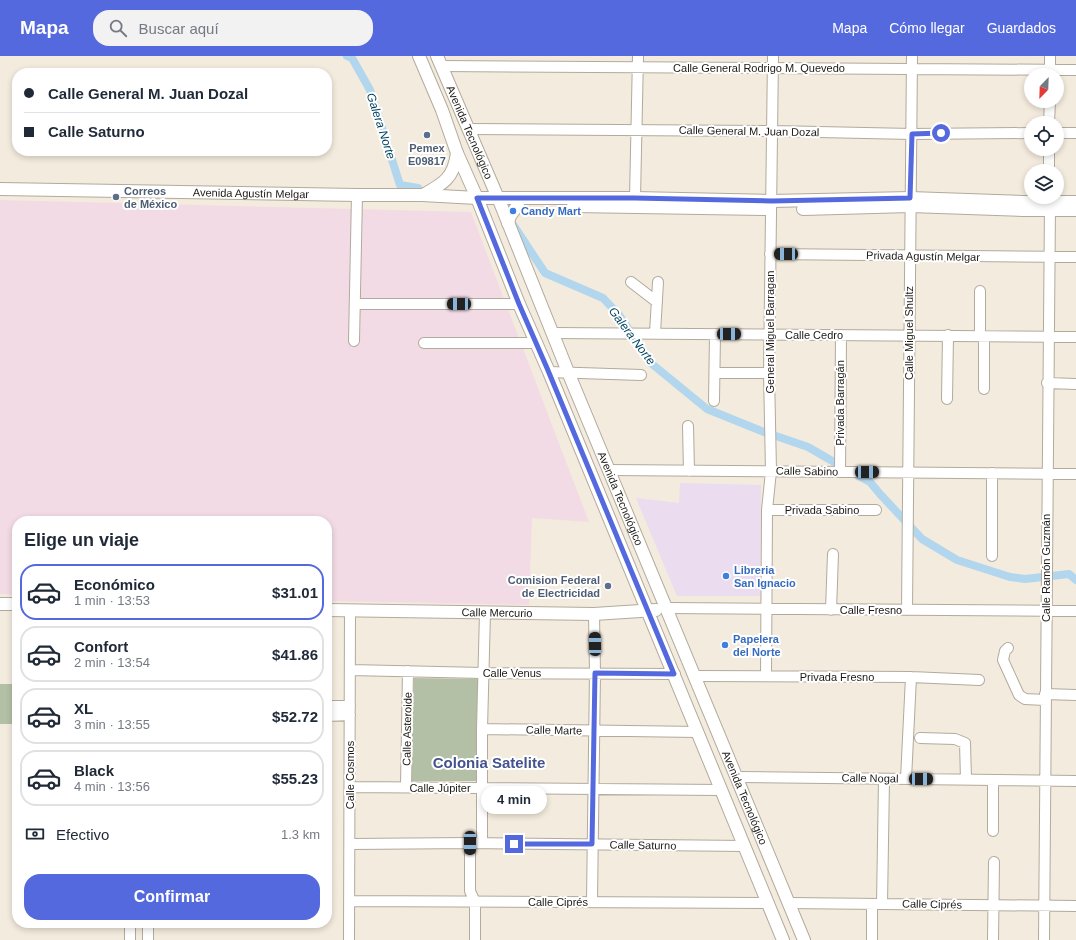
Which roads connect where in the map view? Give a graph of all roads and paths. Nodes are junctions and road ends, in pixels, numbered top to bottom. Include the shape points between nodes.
1 (419, 56) edge
2 (638, 56) edge
3 (773, 56) edge
4 (912, 56) edge
5 (1050, 56) edge
6 (439, 61) edge
7 (638, 67) junction
8 (772, 68) junction
9 (1050, 68) edge
10 (912, 69) junction
11 (1076, 70) edge
12 (1024, 71) edge
13 (1064, 71) edge
14 (468, 129) junction
15 (636, 130) junction
16 (772, 131) junction
17 (1024, 133) edge
18 (1064, 133) edge
19 (1076, 133) edge
20 (912, 134) junction
21 (457, 153) junction
22 (0, 189) edge
23 (357, 195) junction
24 (422, 195) junction
25 (477, 198) junction
26 (635, 198) junction
27 (499, 201) junction
28 (910, 202) junction
29 (1064, 202) edge
30 (1076, 202) edge
31 (1024, 203) edge
32 (1049, 204) edge
33 (1053, 204) edge
34 (518, 205) junction
35 (771, 205) junction
36 (1076, 210) edge
37 (508, 223) junction
38 (770, 254) junction
39 (910, 256) junction
40 (1048, 257) junction
41 (1076, 257) edge
42 (631, 282) dead end
43 (658, 282) dead end
44 (980, 291) dead end
45 (657, 302) junction
46 (355, 304) junction
47 (519, 304) junction
48 (552, 333) junction
49 (655, 333) junction
50 (715, 334) junction
51 (769, 334) junction
52 (841, 335) junction
53 (909, 335) junction
54 (948, 335) junction
55 (982, 336) junction
56 (1048, 336) junction
57 (1076, 336) edge
58 (354, 341) dead end
59 (424, 343) dead end
60 (537, 344) junction
61 (549, 372) junction
62 (568, 372) junction
63 (715, 373) junction
64 (769, 373) junction
65 (641, 375) dead end
66 (1047, 383) junction
67 (1076, 384) edge
68 (984, 389) dead end
69 (948, 399) dead end
70 (714, 401) dead end
71 (688, 426) dead end
72 (609, 470) junction
73 (688, 471) junction
74 (771, 471) junction
75 (840, 472) junction
76 (908, 472) junction
77 (992, 473) junction
78 (1047, 473) junction
79 (1076, 474) edge
80 (768, 510) junction
81 (876, 510) dead end
82 (832, 554) dead end
83 (992, 556) dead end
84 (0, 604) edge
85 (12, 604) edge
86 (667, 608) junction
87 (766, 609) junction
88 (332, 610) edge
89 (350, 610) junction
90 (831, 610) junction
91 (907, 610) junction
92 (648, 611) junction
93 (1046, 611) junction
94 (1076, 611) edge
95 (485, 612) junction
96 (594, 614) junction
97 (1008, 648) dead end
98 (350, 670) junction
99 (408, 671) junction
100 (483, 673) junction
101 (595, 673) junction
102 (674, 674) junction
103 (695, 676) junction
104 (766, 676) junction
105 (911, 677) junction
106 (979, 680) dead end
107 (1076, 694) edge
108 (1045, 697) junction
109 (332, 707) edge
110 (350, 711) junction
111 (332, 715) edge
112 (482, 729) junction
113 (594, 731) junction
114 (698, 732) junction
115 (920, 738) dead end
116 (736, 777) junction
117 (884, 779) junction
118 (906, 779) junction
119 (966, 780) junction
120 (994, 780) junction
121 (1045, 780) junction
122 (1076, 781) edge
123 (350, 787) junction
124 (406, 787) junction
125 (483, 788) junction
126 (593, 789) junction
127 (721, 790) junction
128 (993, 831) dead end
129 (470, 843) junction
130 (350, 844) junction
131 (482, 844) junction
132 (592, 844) junction
133 (745, 846) junction
134 (994, 862) dead end
135 (349, 901) junction
136 (475, 902) junction
137 (592, 902) junction
138 (768, 903) junction
139 (789, 903) junction
140 (877, 904) junction
141 (993, 905) junction
142 (1044, 905) junction
143 (1076, 906) edge
144 (130, 928) edge
145 (148, 928) edge
146 (130, 940) edge
147 (148, 940) edge
148 (349, 940) edge
149 (474, 940) edge
150 (783, 940) edge
151 (804, 940) edge
152 (872, 940) edge
153 (993, 940) edge
154 (1044, 940) edge

1 - 21 main road, Avenida Tecnológico
2 - 7 street
3 - 8 street, General Miguel Barragan
4 - 10 street, Calle Miguel Shultz
5 - 9 street
6 - 7 street, Calle General Rodrigo M. Quevedo
6 - 14 main road, Avenida Tecnológico
7 - 8 street, Calle General Rodrigo M. Quevedo
7 - 15 street
8 - 10 street, Calle General Rodrigo M. Quevedo
8 - 16 street, General Miguel Barragan
10 - 12 street, Calle General Rodrigo M. Quevedo
10 - 20 street, Calle Miguel Shultz
11 - 13 street, Calle General Rodrigo M. Quevedo
14 - 15 street, Calle General M. Juan Dozal
14 - 27 main road, Avenida Tecnológico
15 - 16 street, Calle General M. Juan Dozal
15 - 26 street
16 - 20 street, Calle General M. Juan Dozal
16 - 35 street, General Miguel Barragan
17 - 20 street, Calle General M. Juan Dozal
18 - 19 street
20 - 28 street, Calle Miguel Shultz
21 - 24 main road via 447,180
21 - 25 main road, Avenida Tecnológico
22 - 23 main road, Avenida Agustín Melgar
23 - 24 main road, Avenida Agustín Melgar
23 - 46 street
24 - 25 main road, Avenida Agustín Melgar
25 - 27 main road, Avenida Agustín Melgar
25 - 47 main road, Avenida Tecnológico
26 - 27 main road, Avenida Agustín Melgar
26 - 35 main road, Avenida Agustín Melgar
27 - 34 main road, Avenida Agustín Melgar
27 - 37 main road, Avenida Tecnológico
28 - 31 main road, Avenida Agustín Melgar
28 - 35 main road, Avenida Agustín Melgar
28 - 39 street, Calle Miguel Shultz
29 - 30 main road, Avenida Agustín Melgar
32 - 40 street, Calle Ramón Guzmán
33 - 36 main road, Avenida Agustín Melgar
34 - 35 main road, Avenida Agustín Melgar
34 - 37 main road
35 - 38 street, General Miguel Barragan
37 - 48 main road, Avenida Tecnológico
38 - 39 street, Privada Agustín Melgar
38 - 51 street, General Miguel Barragan
39 - 40 street, Privada Agustín Melgar
39 - 53 street, Calle Miguel Shultz
40 - 41 street, Privada Agustín Melgar
40 - 56 street, Calle Ramón Guzmán
42 - 45 street
43 - 45 street
44 - 55 street
45 - 49 street
46 - 47 street
46 - 58 street
47 - 60 main road, Avenida Tecnológico
48 - 49 street, Calle Cedro
48 - 62 main road, Avenida Tecnológico
49 - 50 street, Calle Cedro
50 - 51 street, Calle Cedro
50 - 63 street
51 - 52 street, Calle Cedro
51 - 64 street, General Miguel Barragan
52 - 53 street, Calle Cedro
52 - 75 street, Privada Barragán
53 - 54 street, Calle Cedro
53 - 76 street, Calle Miguel Shultz
54 - 55 street, Calle Cedro
54 - 69 street
55 - 56 street, Calle Cedro
55 - 68 street
56 - 57 street, Calle Cedro
56 - 66 street, Calle Ramón Guzmán
59 - 60 street
60 - 61 main road, Avenida Tecnológico
61 - 62 street
61 - 92 main road, Avenida Tecnológico
62 - 65 street
62 - 72 main road, Avenida Tecnológico
63 - 64 street
63 - 70 street
64 - 74 street, General Miguel Barragan
66 - 67 street
66 - 78 street, Calle Ramón Guzmán
71 - 73 street
72 - 73 street, Calle Sabino
72 - 86 main road, Avenida Tecnológico
73 - 74 street, Calle Sabino
74 - 75 street, Calle Sabino
74 - 80 street, General Miguel Barragan
75 - 76 street, Calle Sabino
76 - 77 street, Calle Sabino
76 - 91 street, Calle Miguel Shultz
77 - 78 street, Calle Sabino
77 - 83 street
78 - 79 street, Calle Sabino
78 - 93 street, Calle Ramón Guzmán
80 - 81 street, Privada Sabino
80 - 87 street, General Miguel Barragan
82 - 90 street
84 - 85 main road
86 - 87 street, Calle Fresno
86 - 92 main road, Calle Mercurio
86 - 103 main road, Avenida Tecnológico
87 - 90 street, Calle Fresno
87 - 104 street, General Miguel Barragan
88 - 89 main road, Calle Mercurio
89 - 95 main road, Calle Mercurio
89 - 98 street, Calle Cosmos
90 - 91 street, Calle Fresno
91 - 93 street, Calle Fresno
92 - 96 main road, Calle Mercurio
92 - 102 main road, Avenida Tecnológico
93 - 94 street, Calle Fresno
93 - 108 street, Calle Ramón Guzmán
95 - 96 main road, Calle Mercurio
95 - 100 street
96 - 101 street
97 - 108 street via 1003,660 1019,695 1025,699
98 - 99 street, Calle Venus
98 - 110 street, Calle Cosmos
99 - 100 street, Calle Venus
99 - 124 street, Calle Asteroide
100 - 101 street, Calle Venus
100 - 112 street
101 - 102 street, Calle Venus
101 - 113 street
102 - 114 main road, Avenida Tecnológico
103 - 104 street, Privada Fresno
103 - 116 main road, Avenida Tecnológico
104 - 105 street, Privada Fresno
105 - 106 street, Privada Fresno
105 - 118 street
107 - 108 street
108 - 121 street, Calle Ramón Guzmán
109 - 110 street
110 - 111 street
110 - 123 street, Calle Cosmos
112 - 113 street, Calle Marte
112 - 125 street
113 - 114 street, Calle Marte
113 - 126 street
114 - 127 main road, Avenida Tecnológico
115 - 119 street via 955,739 965,743
116 - 117 street, Calle Nogal
116 - 139 main road, Avenida Tecnológico
117 - 118 street, Calle Nogal
117 - 140 street
118 - 119 street, Calle Nogal
119 - 120 street, Calle Nogal
120 - 121 street, Calle Nogal
120 - 128 street
121 - 122 street, Calle Nogal
121 - 142 street, Calle Ramón Guzmán
123 - 124 street, Calle Júpiter
123 - 130 street, Calle Cosmos
124 - 125 street, Calle Júpiter
125 - 126 street, Calle Júpiter
125 - 131 street
126 - 127 street, Calle Júpiter
126 - 132 street
127 - 133 main road, Avenida Tecnológico
129 - 130 street, Calle Saturno
129 - 131 street, Calle Saturno
129 - 136 street via 470,892
130 - 135 street, Calle Cosmos
131 - 132 street, Calle Saturno
132 - 133 street, Calle Saturno
132 - 137 street
133 - 138 main road, Avenida Tecnológico
134 - 141 street
135 - 136 street, Calle Ciprés
135 - 148 street, Calle Cosmos
136 - 137 street, Calle Ciprés
136 - 149 street
137 - 138 street, Calle Ciprés
138 - 150 main road, Avenida Tecnológico
139 - 140 street, Calle Ciprés
139 - 151 main road, Avenida Tecnológico
140 - 141 street, Calle Ciprés
140 - 152 street
141 - 142 street, Calle Ciprés
141 - 153 street
142 - 143 street, Calle Ciprés
142 - 154 street, Calle Ramón Guzmán
144 - 146 street
145 - 147 street

